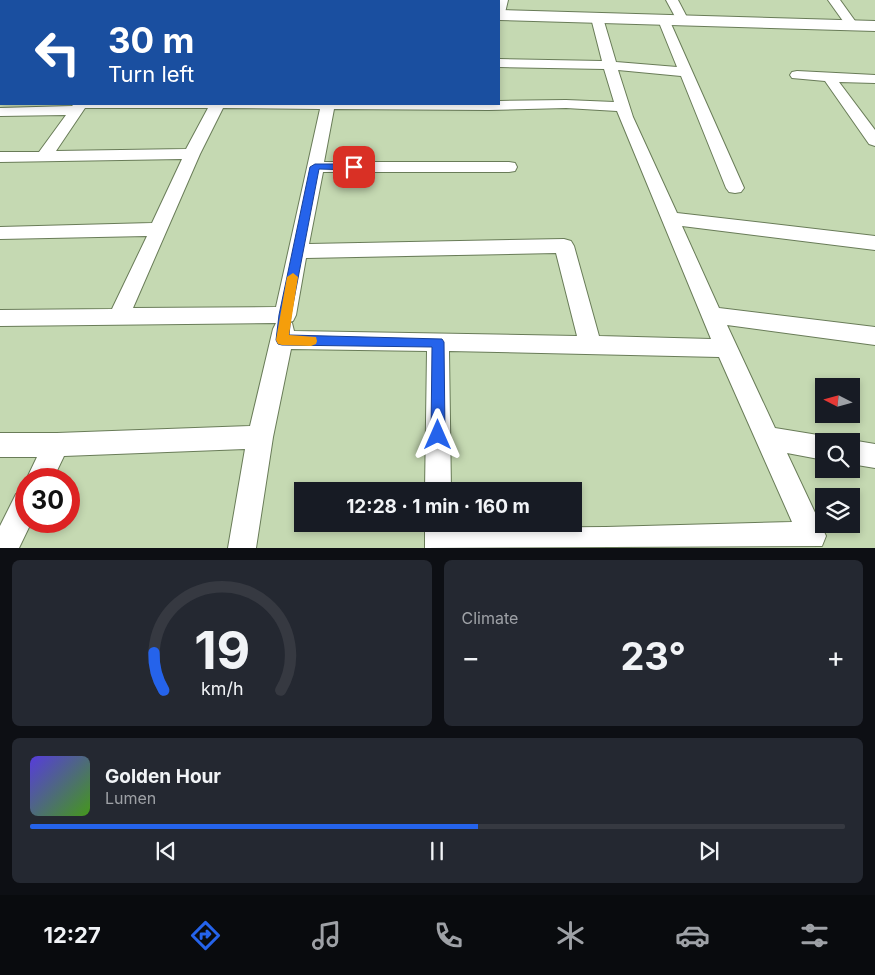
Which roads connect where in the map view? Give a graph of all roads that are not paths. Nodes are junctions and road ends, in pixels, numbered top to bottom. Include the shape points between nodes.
1 (672, 0) edge
2 (834, 0) edge
3 (500, 10) edge
4 (597, 18) junction
5 (664, 20) junction
6 (683, 21) junction
7 (852, 26) junction
8 (874, 27) edge
9 (500, 63) edge
10 (610, 65) junction
11 (686, 72) junction
12 (797, 76) dead end
13 (829, 77) junction
14 (875, 79) edge
15 (148, 105) edge
16 (217, 105) edge
17 (328, 105) edge
18 (408, 105) edge
19 (79, 106) edge
20 (623, 107) junction
21 (0, 112) edge
22 (875, 141) edge
23 (192, 154) junction
24 (45, 155) junction
25 (0, 157) edge
26 (315, 167) junction
27 (509, 167) dead end
28 (735, 188) dead end
29 (669, 218) junction
30 (159, 229) junction
31 (0, 233) edge
32 (875, 242) edge
33 (298, 251) junction
34 (712, 314) junction
35 (285, 315) junction
36 (119, 316) junction
37 (0, 318) edge
38 (875, 336) edge
39 (282, 340) junction
40 (438, 342) junction
41 (590, 345) junction
42 (726, 348) junction
43 (260, 437) junction
44 (767, 438) junction
45 (57, 444) junction
46 (0, 445) edge
47 (815, 446) edge
48 (860, 454) edge
49 (875, 456) edge
50 (45, 468) edge
51 (438, 482) edge
52 (15, 526) edge
53 (439, 538) edge
54 (815, 542) edge
55 (607, 544) edge
56 (4, 548) edge
57 (242, 548) edge

1 - 6 street
2 - 7 street
3 - 4 main road
4 - 5 main road
4 - 10 street
5 - 6 main road
5 - 11 street
6 - 7 main road
7 - 8 main road
9 - 10 street
10 - 11 street
10 - 20 street
11 - 28 street
12 - 13 street
13 - 14 street
13 - 22 street
15 - 19 street
16 - 23 street
17 - 26 street
18 - 20 street
19 - 21 street
19 - 24 street
20 - 29 street
23 - 24 street
23 - 30 street
24 - 25 street
26 - 27 street
26 - 33 street
29 - 32 street
29 - 34 street
30 - 31 street
30 - 36 street
33 - 35 street
33 - 41 street via 564,246
34 - 38 street
34 - 42 street
35 - 36 street
35 - 39 street
36 - 37 street
39 - 40 street
39 - 43 street
40 - 41 street
40 - 51 street
41 - 42 street
42 - 44 street
43 - 45 street
43 - 57 street
44 - 47 street
44 - 54 street
45 - 46 street
45 - 50 street
48 - 49 street
52 - 56 street
53 - 55 street
54 - 55 street

